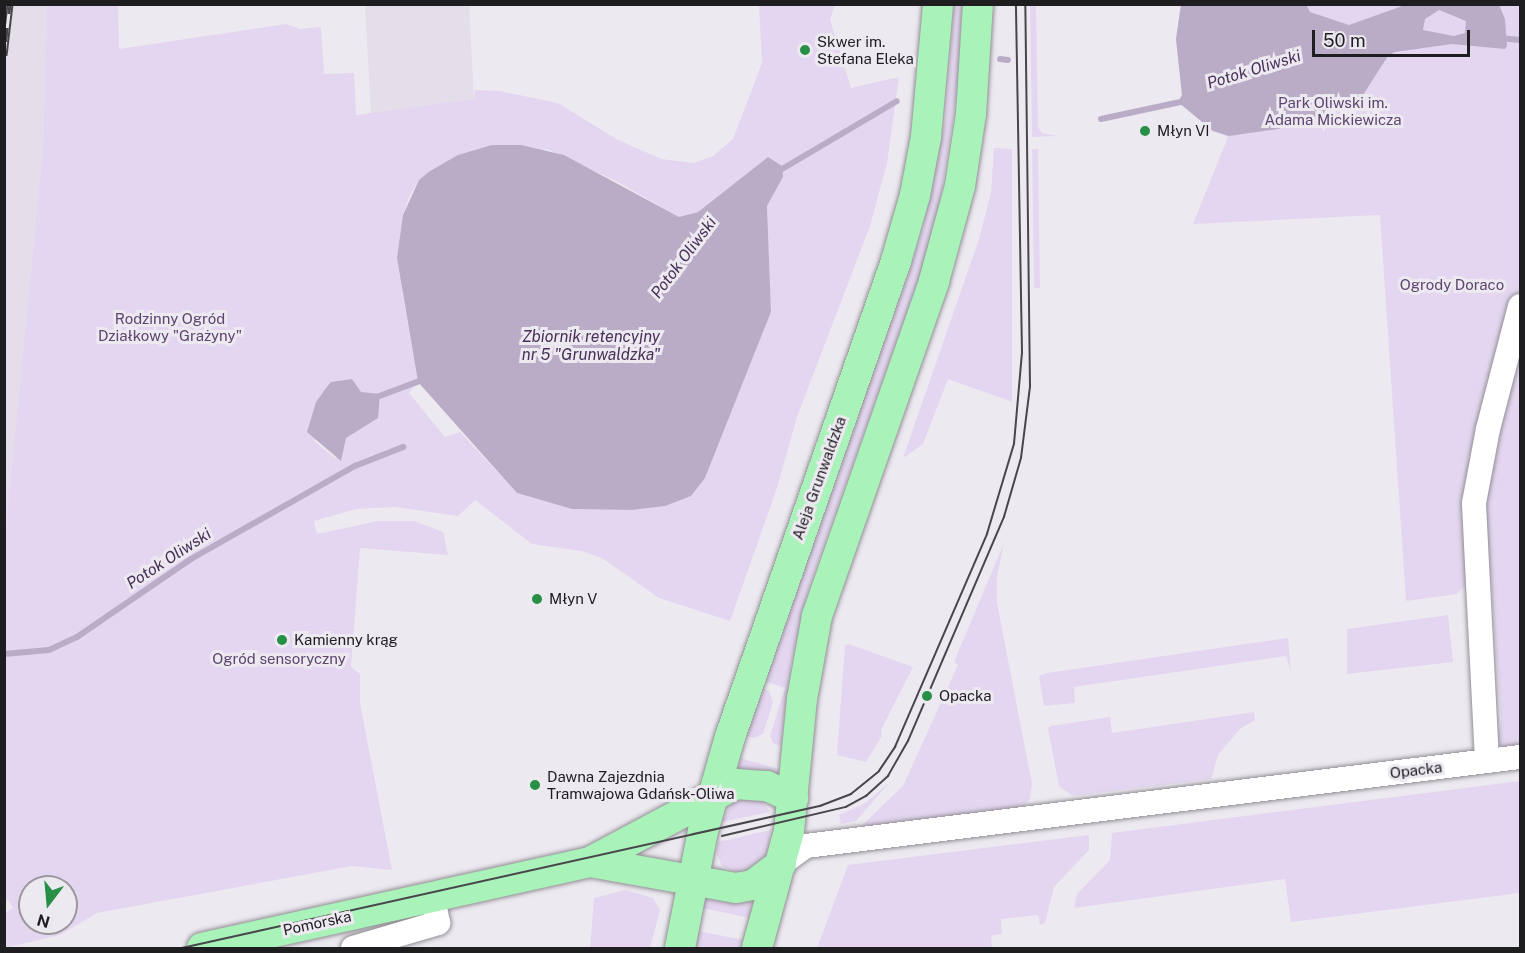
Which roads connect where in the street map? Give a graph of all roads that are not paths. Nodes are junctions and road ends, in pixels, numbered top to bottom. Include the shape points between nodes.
1 (938, 4) edge
2 (978, 4) edge
3 (1521, 306) edge
4 (1521, 757) edge
5 (1487, 761) junction
6 (712, 795) junction
7 (793, 798) junction
8 (590, 862) junction
9 (781, 864) junction
10 (692, 880) junction
11 (436, 910) junction
12 (202, 948) edge
13 (353, 948) edge
14 (680, 948) edge
15 (757, 948) edge

1 - 6 main road, Aleja Grunwaldzka via 933,81 915,195
2 - 7 main road via 972,114 960,186 934,281 817,616 802,699
3 - 5 street via 1488,429 1474,503
4 - 5 street, Opacka
5 - 9 street, Opacka via 806,846
6 - 7 main road, Pomorska via 751,782
6 - 8 main road, Pomorska
6 - 10 main road, Aleja Grunwaldzka
7 - 9 main road
8 - 10 main road, Pomorska
8 - 11 main road, Pomorska
9 - 10 main road, Pomorska via 753,885 736,888
9 - 15 main road
10 - 14 main road, Aleja Grunwaldzka
11 - 12 main road, Pomorska
11 - 13 street, Pomorska

